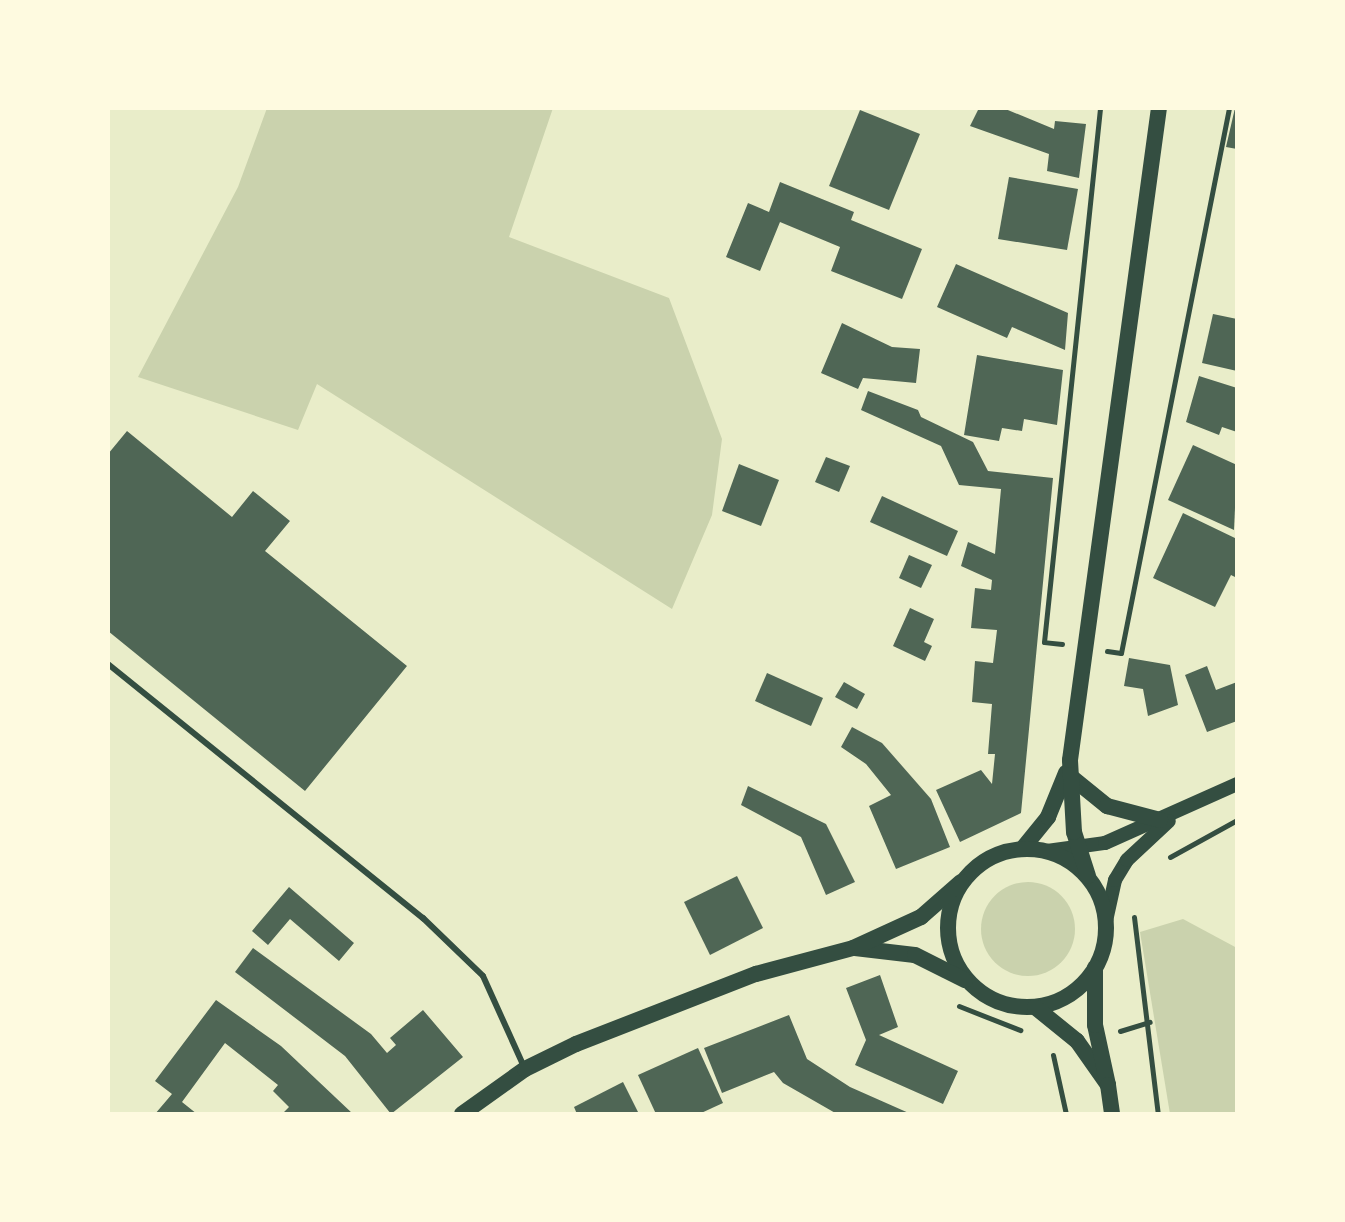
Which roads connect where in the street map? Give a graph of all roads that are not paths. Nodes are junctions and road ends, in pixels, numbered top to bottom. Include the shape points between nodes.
1 (1159, 108) edge
2 (108, 664) edge
3 (1070, 768) junction
4 (1237, 784) edge
5 (1178, 812) junction
6 (1160, 820) junction
7 (1023, 848) junction
8 (1078, 849) junction
9 (1047, 851) junction
10 (1088, 876) junction
11 (961, 882) junction
12 (1106, 921) junction
13 (853, 948) junction
14 (1095, 968) junction
15 (968, 982) junction
16 (1035, 1007) junction
17 (525, 1069) junction
18 (1108, 1085) junction
19 (462, 1114) edge
20 (1112, 1114) edge

1 - 3 main road
2 - 17 lane via 423,918 483,976
3 - 6 main road via 1107,806
3 - 7 main road via 1058,800
3 - 8 main road
4 - 5 street
5 - 6 street
5 - 12 street via 1127,860 1115,880
6 - 8 street
7 - 9 main road
7 - 11 main road via 999,853
8 - 9 street
8 - 10 main road
9 - 10 main road
10 - 12 main road
11 - 13 main road via 921,917
11 - 15 main road via 950,906 947,933 953,959
12 - 14 main road
13 - 15 main road via 915,955
13 - 17 main road via 756,974
14 - 16 main road via 1069,994
14 - 18 main road via 1095,1025
15 - 16 main road via 1010,1006
16 - 18 main road via 1077,1041
17 - 19 main road
18 - 20 main road

